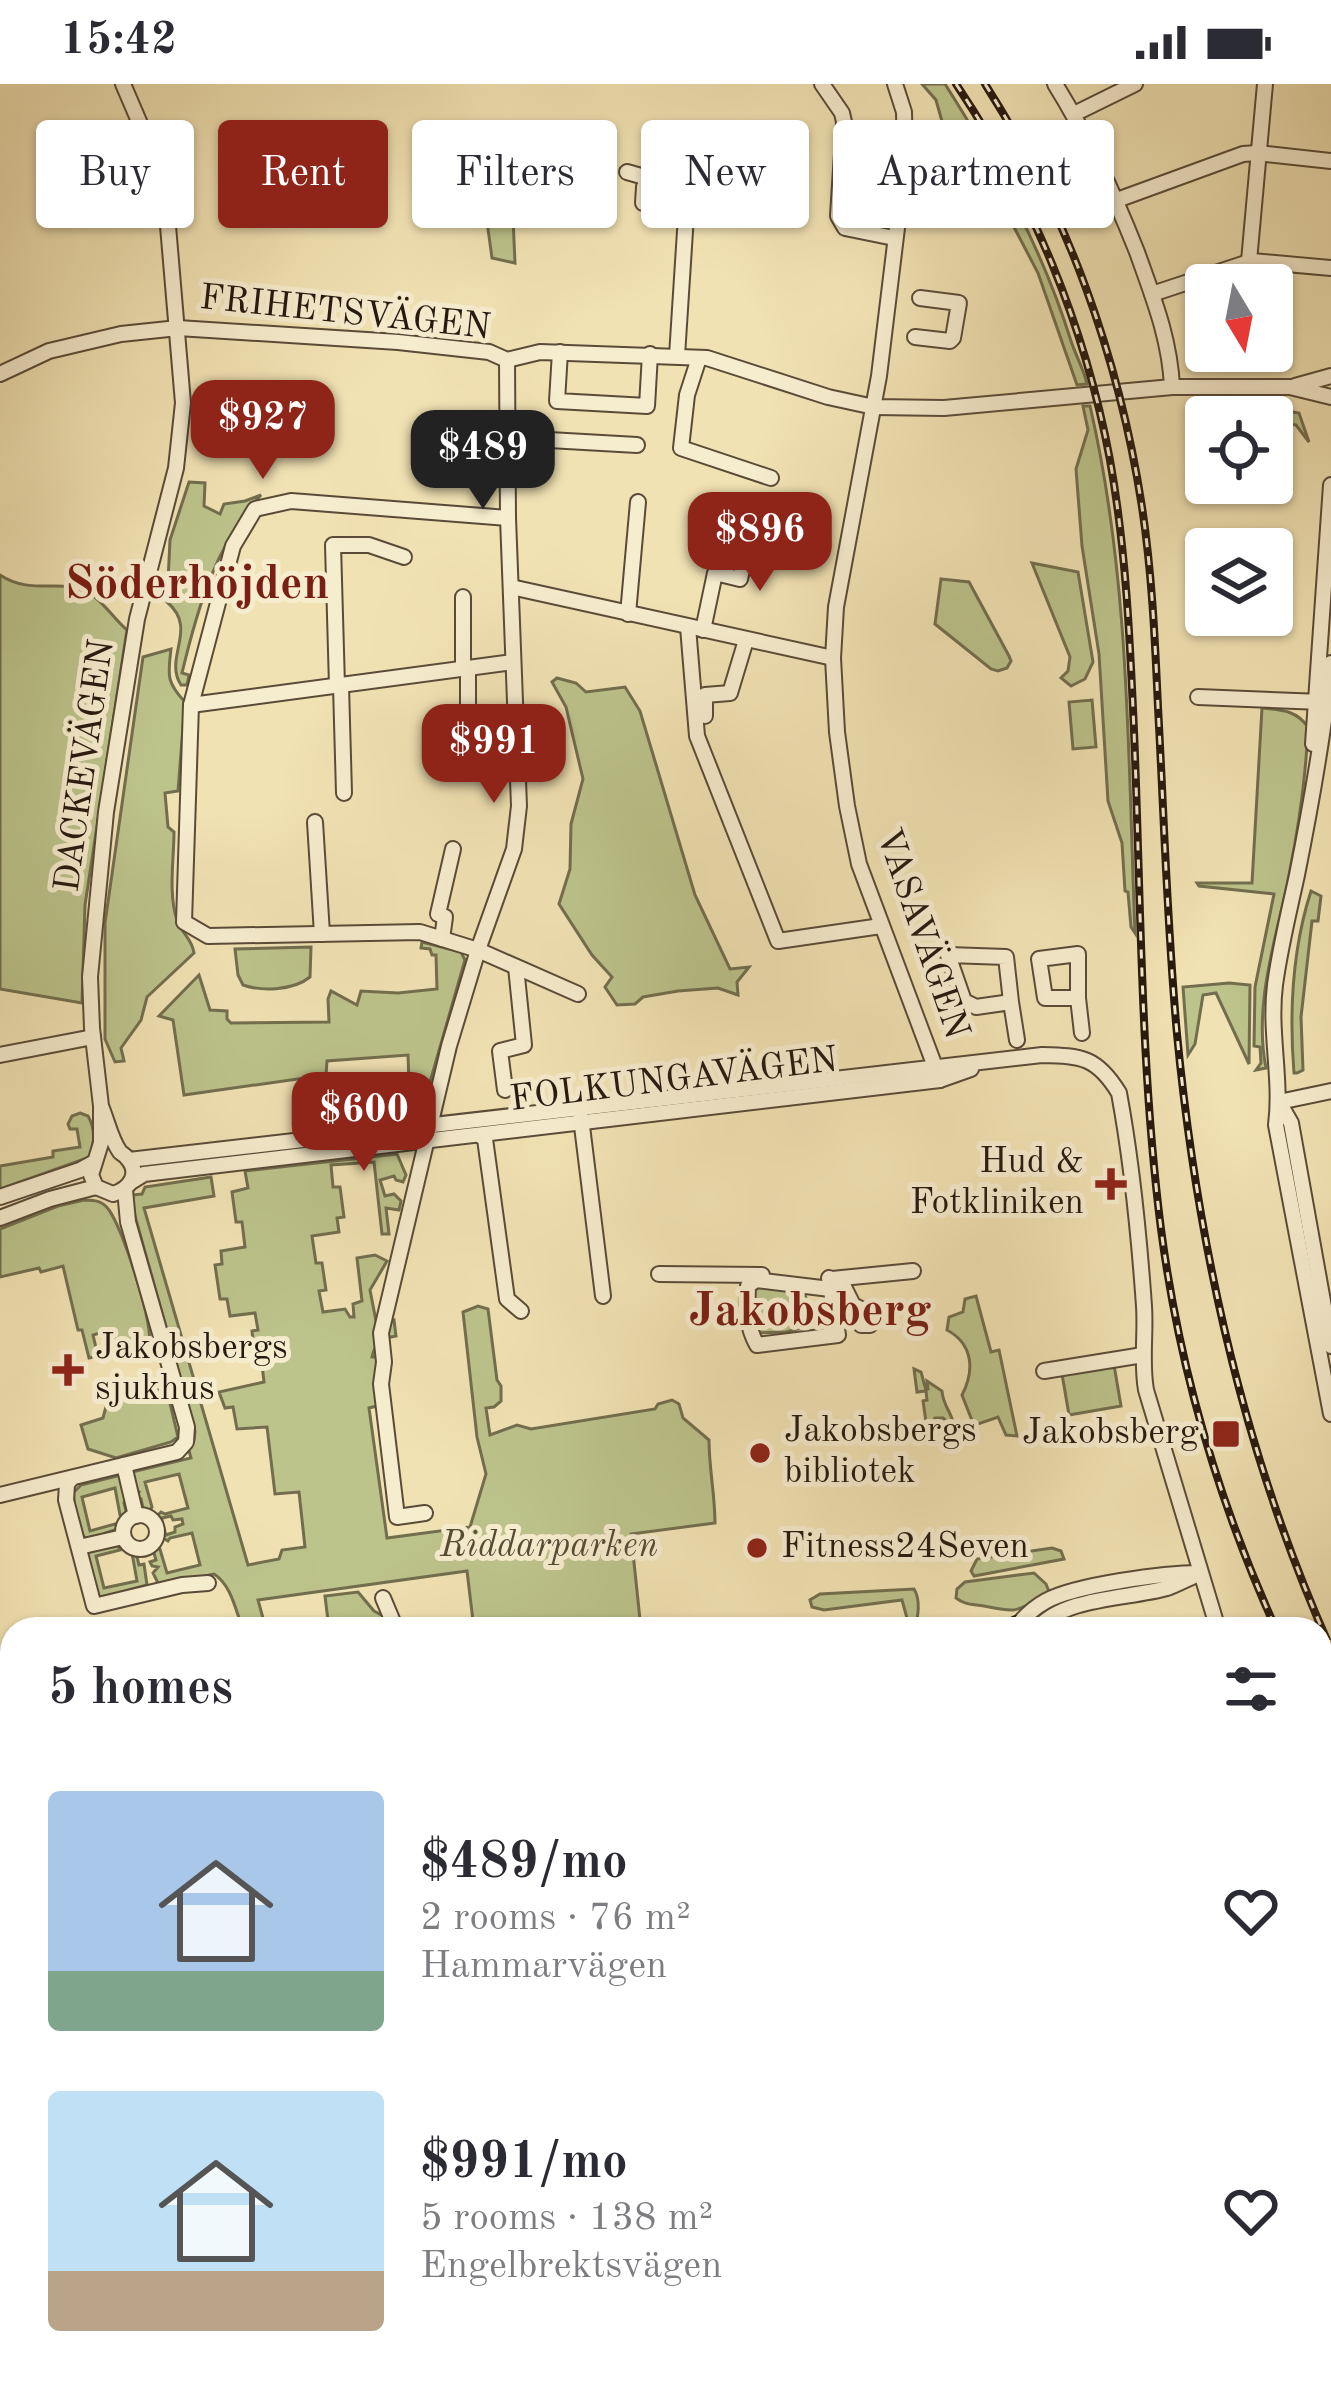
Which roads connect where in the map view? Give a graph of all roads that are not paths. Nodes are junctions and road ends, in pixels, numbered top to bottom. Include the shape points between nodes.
1 (123, 84) edge
2 (822, 84) edge
3 (895, 84) edge
4 (1055, 84) edge
5 (1135, 84) edge
6 (1264, 84) edge
7 (1073, 114) junction
8 (1257, 153) junction
9 (1331, 161) edge
10 (627, 172) dead end
11 (641, 176) edge
12 (1117, 200) junction
13 (685, 228) edge
14 (894, 238) junction
15 (1249, 261) junction
16 (1331, 268) edge
17 (1153, 294) junction
18 (920, 298) dead end
19 (178, 328) junction
20 (915, 337) dead end
21 (560, 352) junction
22 (650, 354) junction
23 (676, 356) junction
24 (699, 358) junction
25 (507, 360) junction
26 (0, 374) edge
27 (1331, 377) edge
28 (1172, 387) junction
29 (1290, 387) junction
30 (1331, 397) edge
31 (874, 407) junction
32 (507, 431) junction
33 (638, 445) dead end
34 (771, 478) dead end
35 (1331, 484) edge
36 (638, 502) dead end
37 (508, 518) junction
38 (752, 528) dead end
39 (404, 557) dead end
40 (511, 587) junction
41 (463, 597) dead end
42 (628, 614) junction
43 (695, 629) junction
44 (746, 640) junction
45 (833, 658) junction
46 (513, 662) junction
47 (1331, 663) edge
48 (465, 669) junction
49 (339, 686) junction
50 (1198, 698) dead end
51 (1321, 702) junction
52 (191, 705) junction
53 (705, 716) dead end
54 (468, 768) dead end
55 (344, 793) dead end
56 (314, 822) dead end
57 (453, 849) dead end
58 (881, 926) junction
59 (322, 934) junction
60 (442, 939) junction
61 (478, 950) junction
62 (516, 967) junction
63 (578, 994) dead end
64 (1078, 998) dead end
65 (1011, 1002) junction
66 (1082, 1033) dead end
67 (93, 1037) junction
68 (1017, 1040) dead end
69 (0, 1055) edge
70 (938, 1073) junction
71 (505, 1090) dead end
72 (1331, 1091) edge
73 (1279, 1102) junction
74 (101, 1106) junction
75 (581, 1114) junction
76 (430, 1124) junction
77 (479, 1136) junction
78 (426, 1141) junction
79 (125, 1156) junction
80 (96, 1160) junction
81 (96, 1187) junction
82 (123, 1188) junction
83 (0, 1198) edge
84 (0, 1218) edge
85 (913, 1271) dead end
86 (659, 1274) dead end
87 (830, 1284) junction
88 (603, 1297) dead end
89 (521, 1311) dead end
90 (861, 1325) dead end
91 (1331, 1346) edge
92 (1143, 1354) junction
93 (1044, 1372) dead end
94 (1331, 1414) edge
95 (124, 1465) junction
96 (72, 1478) junction
97 (0, 1495) edge
98 (425, 1514) dead end
99 (136, 1516) junction
100 (123, 1537) junction
101 (79, 1547) junction
102 (1199, 1573) junction
103 (208, 1583) dead end
104 (383, 1598) dead end
105 (390, 1617) edge
106 (1027, 1617) edge
107 (1214, 1617) edge

1 - 19 street, DACKEVÄGEN via 160,189
2 - 14 street via 844,122 838,216 845,228
3 - 14 street, VASAVÄGEN via 906,143
4 - 7 street
5 - 7 street
6 - 8 street
7 - 12 street
8 - 9 street
8 - 12 street
8 - 15 street
10 - 11 street
12 - 17 street
13 - 23 street
14 - 31 street, VASAVÄGEN
15 - 16 street
15 - 17 street
17 - 28 street
18 - 20 street via 959,303 950,341
19 - 25 street, FRIHETSVÄGEN via 398,342
19 - 26 street, FRIHETSVÄGEN via 65,347
19 - 67 street, DACKEVÄGEN via 183,403 176,468 137,619 106,812 90,977
21 - 22 street, FRIHETSVÄGEN
21 - 22 street via 557,401 647,406
21 - 25 street, FRIHETSVÄGEN
22 - 23 street, FRIHETSVÄGEN
23 - 24 street, FRIHETSVÄGEN
24 - 31 street, FRIHETSVÄGEN
24 - 34 street via 681,448
25 - 32 street
27 - 29 street, FRIHETSVÄGEN
27 - 30 street
28 - 29 street, FRIHETSVÄGEN
28 - 31 street, FRIHETSVÄGEN
29 - 30 street, FRIHETSVÄGEN
31 - 45 street, VASAVÄGEN
32 - 33 street
32 - 37 street
35 - 51 street
36 - 42 street
37 - 40 street
37 - 52 street via 291,502 255,509 233,546
38 - 43 street via 740,579 716,573
39 - 49 street via 333,545
40 - 42 street
40 - 46 street
41 - 48 street
42 - 43 street
43 - 44 street
43 - 58 street via 697,736 778,941
44 - 45 street
44 - 53 street via 730,693 705,694
45 - 58 street, VASAVÄGEN via 847,806
46 - 48 street
46 - 61 street via 514,849
47 - 51 street
48 - 49 street
48 - 54 street
49 - 52 street
49 - 55 street
50 - 51 street
51 - 73 street via 1309,815 1274,992
52 - 59 street via 184,922 208,936
56 - 59 street
57 - 60 street via 438,914 445,917
58 - 70 street, VASAVÄGEN
59 - 60 street via 420,932
60 - 61 street
61 - 62 street
61 - 76 street
62 - 63 street
62 - 71 street via 524,1045 500,1051
64 - 66 street
65 - 65 street via 964,1001 948,955 1006,957
65 - 68 street
67 - 69 street
67 - 74 street, DACKEVÄGEN
70 - 75 street, FOLKUNGAVÄGEN
70 - 92 street, FOLKUNGAVÄGEN via 1042,1055 1092,1061 1109,1076 1126,1134
72 - 73 street
73 - 91 street via 1291,1123
73 - 94 street via 1276,1125
74 - 79 street, DACKEVÄGEN
74 - 80 street, DACKEVÄGEN
75 - 76 street, FOLKUNGAVÄGEN
75 - 77 street, FOLKUNGAVÄGEN
75 - 88 street
76 - 78 street
76 - 79 street, FOLKUNGAVÄGEN
77 - 78 street, FOLKUNGAVÄGEN
77 - 89 street via 506,1300
78 - 82 street, FOLKUNGAVÄGEN via 144,1174
78 - 98 street via 381,1333 397,1517
79 - 80 street via 108,1151
79 - 82 street via 134,1170
80 - 81 street
80 - 83 street
81 - 82 street
81 - 84 street
82 - 95 street via 188,1434 177,1452
85 - 87 street
86 - 87 street
87 - 87 street via 838,1335 757,1345 748,1286
87 - 90 street via 842,1283 853,1306 869,1313 870,1325
92 - 93 street
92 - 102 street, FOLKUNGAVÄGEN via 1146,1390
95 - 96 street
95 - 99 street
96 - 97 street
96 - 101 street via 66,1500
99 - 100 street
99 - 100 street via 155,1525 154,1542 137,1549
100 - 101 street
101 - 103 street via 94,1606
102 - 106 street via 1054,1597
102 - 107 street, FOLKUNGAVÄGEN
104 - 105 street

